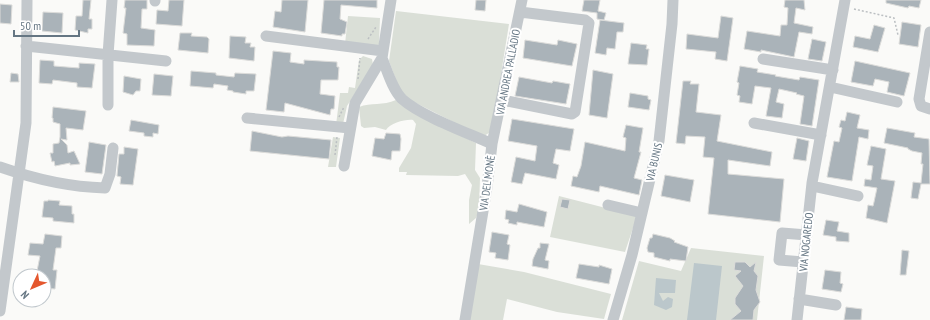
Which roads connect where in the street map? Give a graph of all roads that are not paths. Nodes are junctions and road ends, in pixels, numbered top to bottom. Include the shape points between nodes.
1 (27, 0) edge
2 (112, 0) edge
3 (391, 0) edge
4 (522, 0) edge
5 (672, 0) edge
6 (844, 3) edge
7 (520, 12) junction
8 (930, 32) edge
9 (266, 36) dead end
10 (26, 46) junction
11 (108, 55) junction
12 (383, 55) junction
13 (763, 59) dead end
14 (166, 61) dead end
15 (833, 70) junction
16 (830, 87) junction
17 (502, 100) junction
18 (897, 102) dead end
19 (108, 105) dead end
20 (930, 110) edge
21 (247, 118) dead end
22 (754, 123) dead end
23 (350, 128) junction
24 (821, 135) junction
25 (492, 144) junction
26 (113, 148) dead end
27 (344, 166) dead end
28 (0, 167) edge
29 (20, 175) junction
30 (812, 186) junction
31 (858, 196) dead end
32 (608, 206) dead end
33 (642, 213) junction
34 (806, 235) junction
35 (804, 262) junction
36 (799, 299) junction
37 (836, 305) dead end
38 (0, 311) edge
39 (465, 320) edge
40 (613, 320) edge
41 (796, 320) edge

1 - 10 street
2 - 11 street
3 - 12 street
4 - 7 street, VIA ANDREA PALLADIO
5 - 33 street, VIA BUNIS via 672,24 659,141
6 - 15 street, VIA NOGAREDO
7 - 17 street, VIA ANDREA PALLADIO
7 - 17 street via 585,20 589,24 575,112 572,114
8 - 20 street via 919,99 921,106
9 - 12 street
10 - 11 street
10 - 29 street via 26,123
11 - 14 street
11 - 19 street
12 - 23 street via 356,103
12 - 25 street, VIA DEL MONÈ via 391,80 401,98 419,110
13 - 15 street
15 - 16 street, VIA NOGAREDO
16 - 18 street
16 - 24 street, VIA NOGAREDO
17 - 25 street, VIA ANDREA PALLADIO
21 - 23 street
22 - 24 street
23 - 27 street
24 - 30 street, VIA NOGAREDO
25 - 39 street, VIA DEL MONÈ
26 - 29 street via 110,174 105,188 82,188
28 - 29 street
29 - 38 street
30 - 31 street
30 - 34 street, VIA NOGAREDO
32 - 33 street
33 - 40 street, VIA BUNIS
34 - 35 street, VIA NOGAREDO
34 - 35 street via 782,233 779,260
35 - 36 street, VIA NOGAREDO
36 - 37 street
36 - 41 street, VIA NOGAREDO

